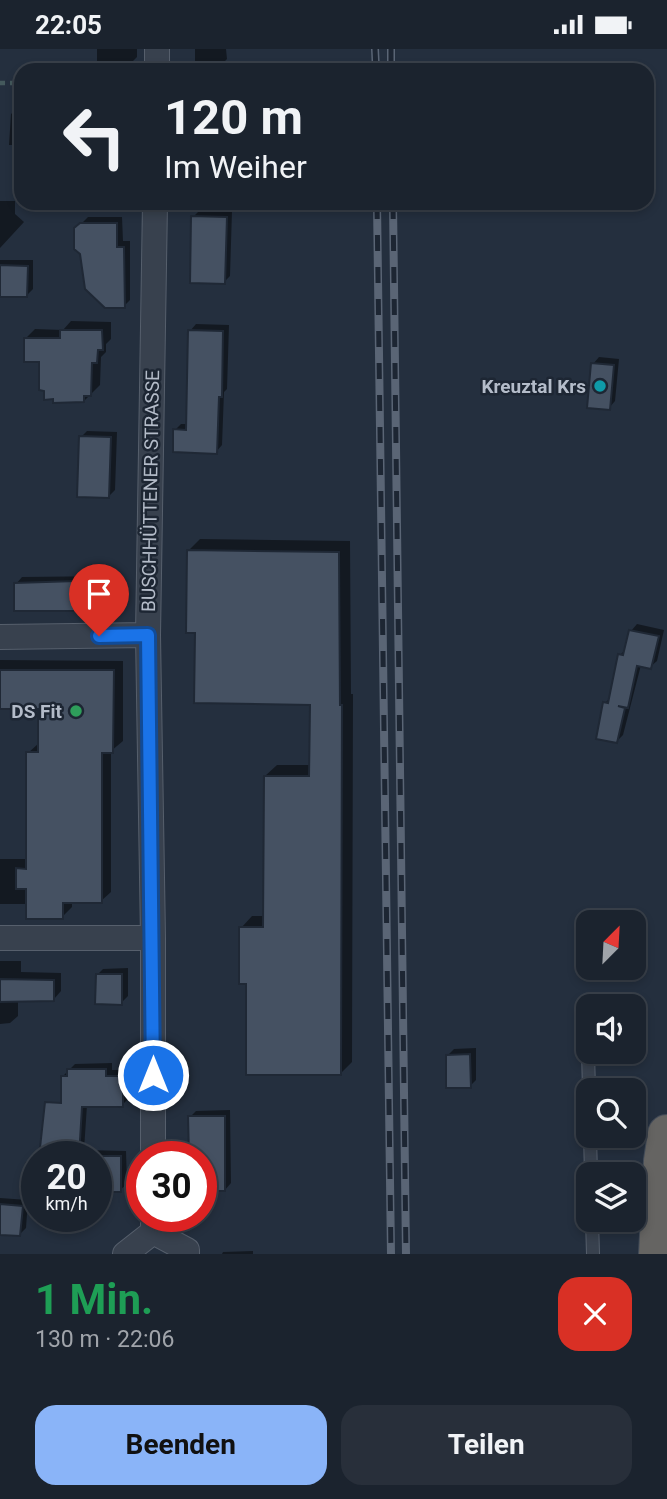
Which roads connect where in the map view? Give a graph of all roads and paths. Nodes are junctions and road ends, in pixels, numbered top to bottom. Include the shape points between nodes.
1 (155, 210) edge
2 (148, 635) junction
3 (0, 637) edge
4 (0, 938) edge
5 (153, 938) junction
6 (153, 1141) edge
7 (665, 1147) edge
8 (146, 1232) edge
9 (163, 1232) edge
10 (592, 1232) edge
11 (125, 1254) edge
12 (187, 1254) edge
13 (593, 1254) edge
14 (658, 1254) edge

1 - 2 street, BUSCHHÜTTENER STRASSE
2 - 3 street
2 - 5 street, BUSCHHÜTTENER STRASSE
4 - 5 street
5 - 6 street, BUSCHHÜTTENER STRASSE
7 - 14 highway
8 - 11 street
9 - 12 street
10 - 13 lane

